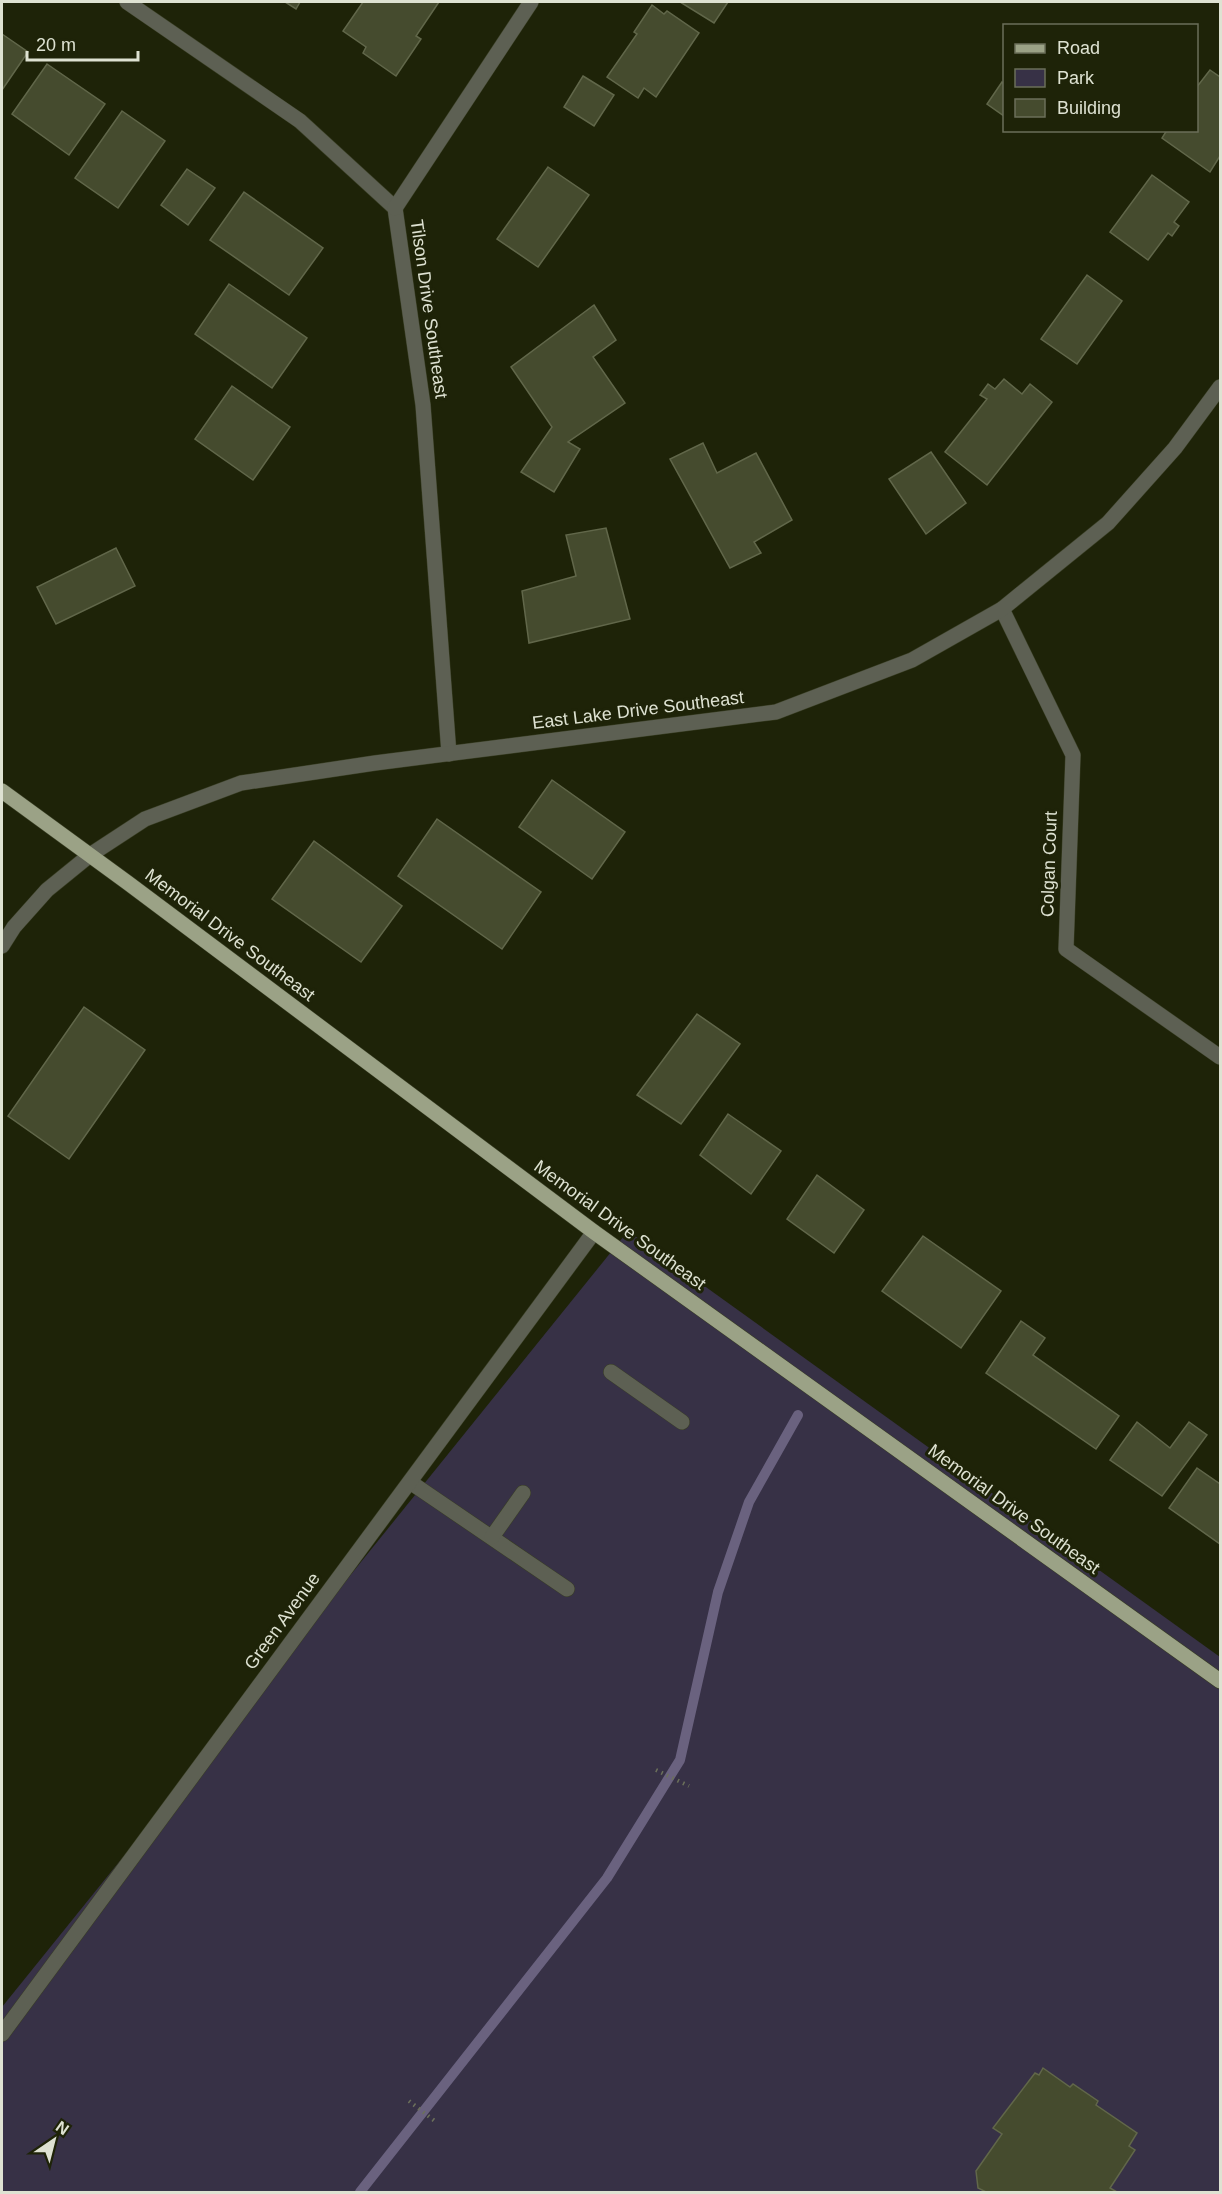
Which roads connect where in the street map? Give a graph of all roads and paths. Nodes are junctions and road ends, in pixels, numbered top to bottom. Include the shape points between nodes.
1 (128, 2) edge
2 (531, 2) edge
3 (395, 208) junction
4 (1221, 387) edge
5 (1002, 609) junction
6 (449, 754) junction
7 (2, 791) edge
8 (90, 855) junction
9 (2, 946) edge
10 (1221, 1057) edge
11 (594, 1232) junction
12 (611, 1372) dead end
13 (682, 1422) dead end
14 (410, 1482) junction
15 (523, 1493) dead end
16 (492, 1537) junction
17 (567, 1589) dead end
18 (1221, 1682) edge
19 (656, 1770) dead end
20 (688, 1786) dead end
21 (2, 2034) edge
22 (409, 2101) dead end
23 (436, 2122) dead end

1 - 3 street, Tilson Drive Southeast via 300,121
2 - 3 street
3 - 6 street, Tilson Drive Southeast via 423,405
4 - 5 street, East Lake Drive Southeast via 1175,448 1108,523
5 - 6 street, East Lake Drive Southeast via 912,660 777,712
5 - 10 street, Colgan Court via 1073,755 1066,949
6 - 8 street, East Lake Drive Southeast via 241,783 146,819
7 - 8 main road, Memorial Drive Southeast
8 - 9 street, East Lake Drive Southeast via 47,890
8 - 11 main road, Memorial Drive Southeast
11 - 14 street, Green Avenue
11 - 18 main road, Memorial Drive Southeast
12 - 13 street
14 - 16 street
14 - 21 street, Green Avenue
15 - 16 street
16 - 17 street
19 - 20 path
22 - 23 path

